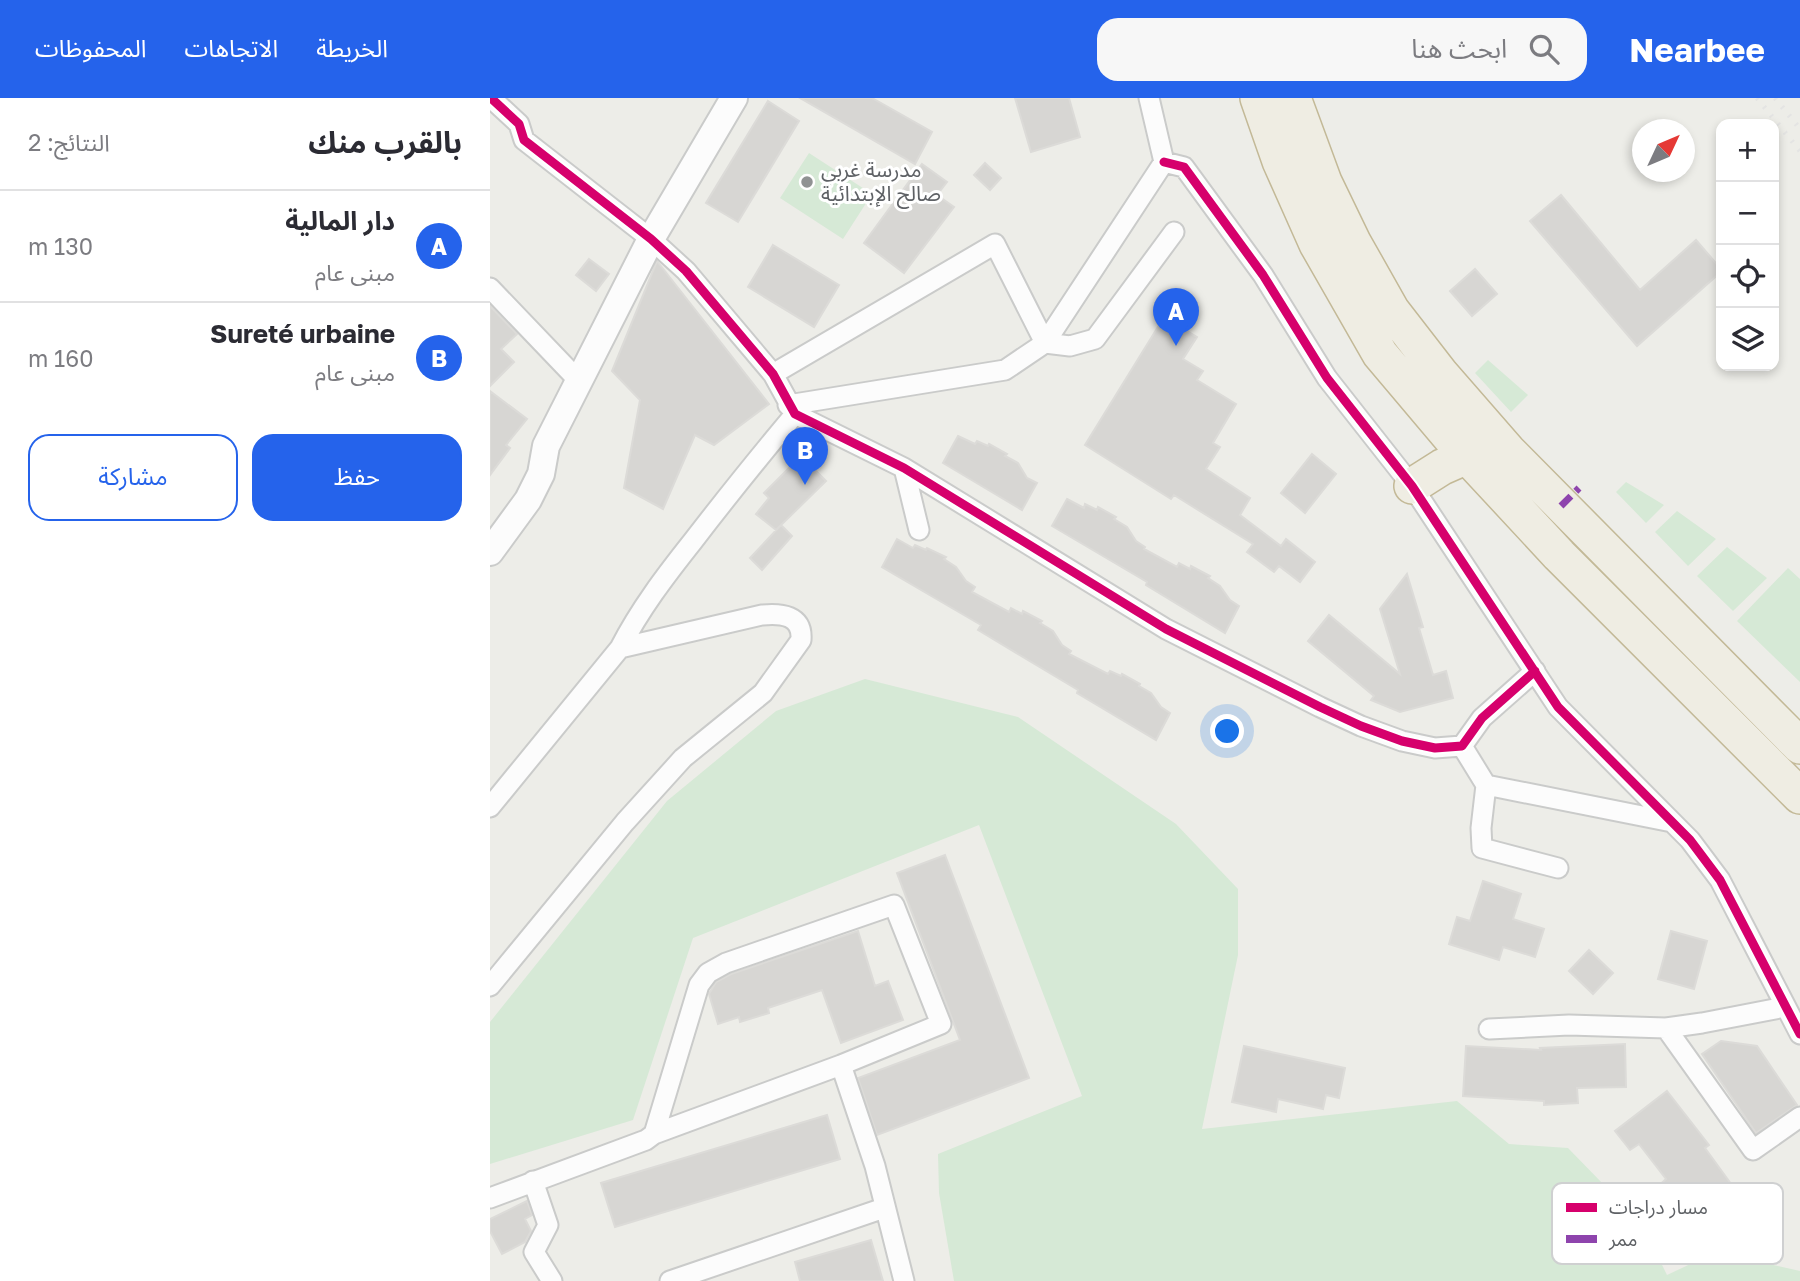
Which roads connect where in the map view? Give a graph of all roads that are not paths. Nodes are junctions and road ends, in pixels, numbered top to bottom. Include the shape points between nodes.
1 (491, 98) edge
2 (734, 98) edge
3 (1149, 98) edge
4 (1258, 98) edge
5 (1293, 98) edge
6 (1164, 162) junction
7 (1174, 232) dead end
8 (651, 239) junction
9 (490, 288) edge
10 (1045, 344) junction
11 (773, 374) junction
12 (579, 381) junction
13 (792, 410) junction
14 (1466, 456) junction
15 (904, 468) junction
16 (1412, 486) junction
17 (919, 530) dead end
18 (490, 552) edge
19 (621, 648) junction
20 (1535, 671) junction
21 (1462, 746) junction
22 (1800, 746) edge
23 (1486, 785) junction
24 (1800, 796) edge
25 (490, 807) edge
26 (1672, 822) junction
27 (1558, 868) dead end
28 (490, 986) edge
29 (1785, 1007) junction
30 (1666, 1028) junction
31 (1489, 1029) dead end
32 (1800, 1034) edge
33 (841, 1065) junction
34 (1800, 1117) edge
35 (654, 1134) junction
36 (533, 1181) junction
37 (490, 1198) edge
38 (884, 1208) junction
39 (552, 1281) edge
40 (670, 1281) edge
41 (904, 1281) edge

1 - 8 street via 519,124 524,140
2 - 8 main road
3 - 6 street
4 - 14 highway via 1300,208 1369,339
5 - 22 highway via 1324,182 1353,242 1392,310 1440,373 1527,470
6 - 10 street
6 - 16 street via 1184,167 1263,275 1327,377
7 - 10 street via 1095,339 1070,346
8 - 11 street via 686,271
8 - 12 main road
9 - 12 street
10 - 11 street via 995,244
10 - 13 street via 1005,370
11 - 13 street
12 - 18 main road via 546,446 541,474 528,500
13 - 15 street
13 - 19 street via 634,620
14 - 16 highway
14 - 24 highway
15 - 17 street
15 - 21 street via 1167,629 1320,706 1402,741 1435,748
16 - 20 street
19 - 25 street
19 - 28 street via 777,613 798,622 802,631 763,693 683,758
20 - 21 street via 1482,718
20 - 26 street via 1558,707
21 - 23 street
23 - 26 street
23 - 27 street via 1482,848
26 - 29 street via 1720,880
29 - 30 street
29 - 32 street
30 - 31 street via 1569,1025
30 - 34 street via 1753,1150
33 - 35 street
33 - 35 street via 941,1024 894,905 726,963 708,974 699,985
33 - 38 street
35 - 36 street
36 - 37 street
36 - 39 street via 548,1225 534,1252
38 - 40 street
38 - 41 street

